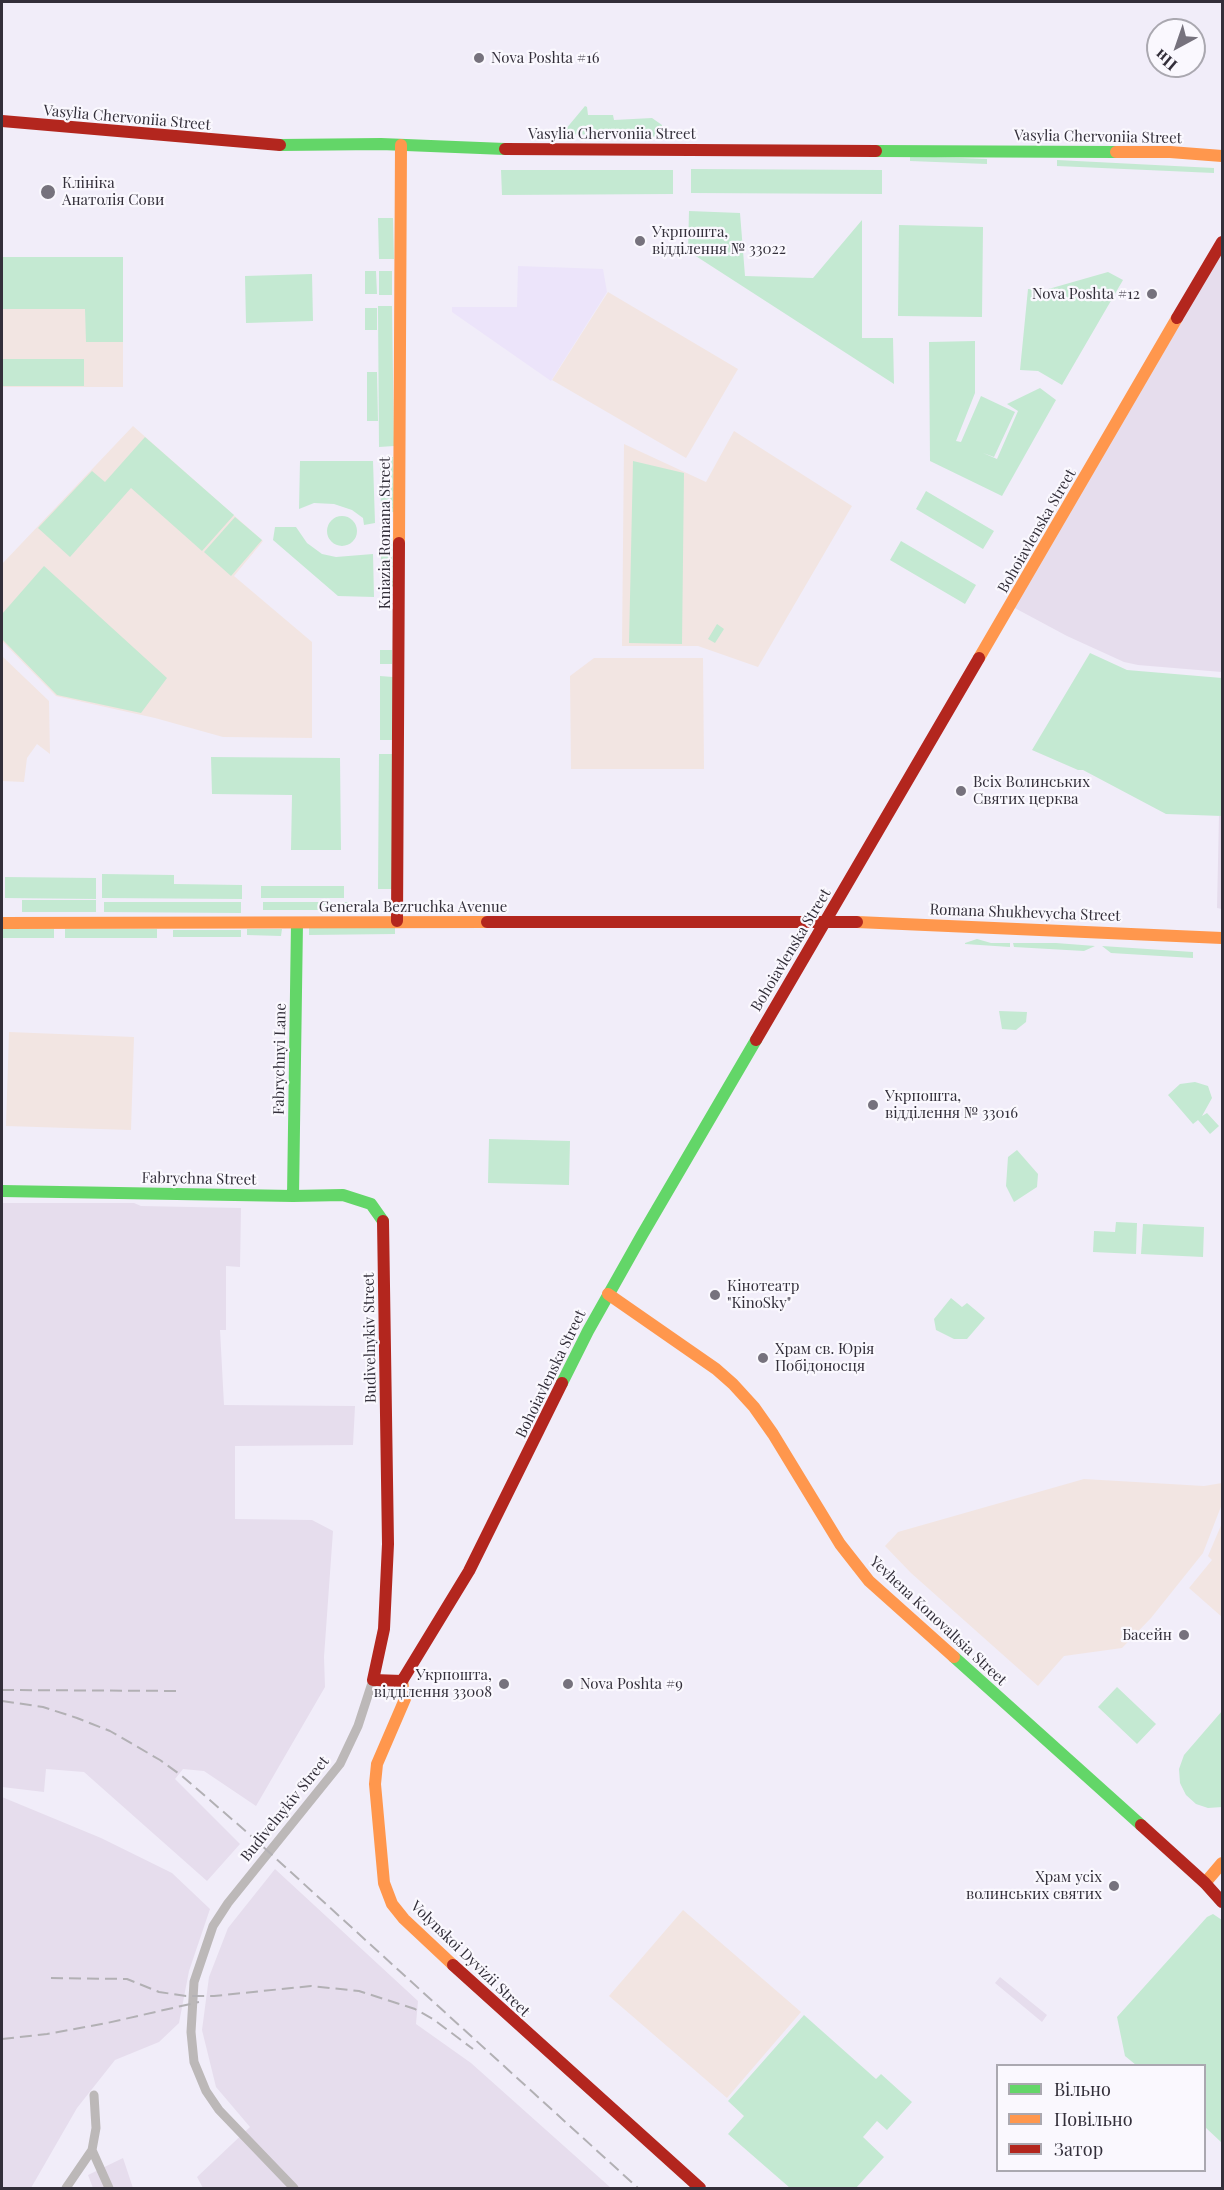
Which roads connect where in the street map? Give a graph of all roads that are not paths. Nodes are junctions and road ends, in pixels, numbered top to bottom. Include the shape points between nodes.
1 (2, 121) edge
2 (401, 145) junction
3 (1222, 156) edge
4 (1222, 242) edge
5 (397, 921) junction
6 (826, 921) junction
7 (297, 922) junction
8 (2, 923) edge
9 (1222, 938) edge
10 (2, 1191) edge
11 (292, 1196) junction
12 (384, 1222) joint
13 (608, 1294) junction
14 (373, 1680) junction
15 (402, 1681) junction
16 (1222, 1863) edge
17 (1205, 1883) junction
18 (1222, 1902) edge
19 (94, 2095) dead end
20 (92, 2150) junction
21 (66, 2188) edge
22 (109, 2188) edge
23 (294, 2188) edge
24 (700, 2188) edge

1 - 2 street, Vasylia Chervoniia Street via 282,145
2 - 3 street, Vasylia Chervoniia Street via 542,150 1170,152
2 - 5 street, Kniazia Romana Street
4 - 6 street, Bohoiavlenska Street
5 - 6 street, Generala Bezruchka Avenue
5 - 7 street, Generala Bezruchka Avenue
6 - 9 street, Romana Shukhevycha Street
6 - 13 street, Bohoiavlenska Street
7 - 8 street, Generala Bezruchka Avenue
7 - 11 street, Fabrychnyi Lane
10 - 11 street, Fabrychna Street
11 - 12 street, Fabrychna Street via 343,1195 371,1204
12 - 14 street, Budivelnykiv Street via 388,1544 384,1629
13 - 15 street, Bohoiavlenska Street via 469,1571
13 - 17 street, Yevhena Konovaltsia Street via 733,1384 761,1416 840,1544 869,1581
14 - 15 street
14 - 23 street, Budivelnykiv Street via 340,1764 228,1903 213,1926 194,1982 194,2062 206,2091 219,2110
15 - 24 street, Volynskoi Dyvizii Street via 405,1699 377,1764 375,1784 384,1883 392,1904 518,2025
16 - 17 street
17 - 18 street, Yevhena Konovaltsia Street
19 - 20 street via 96,2128
20 - 21 street
20 - 22 street

